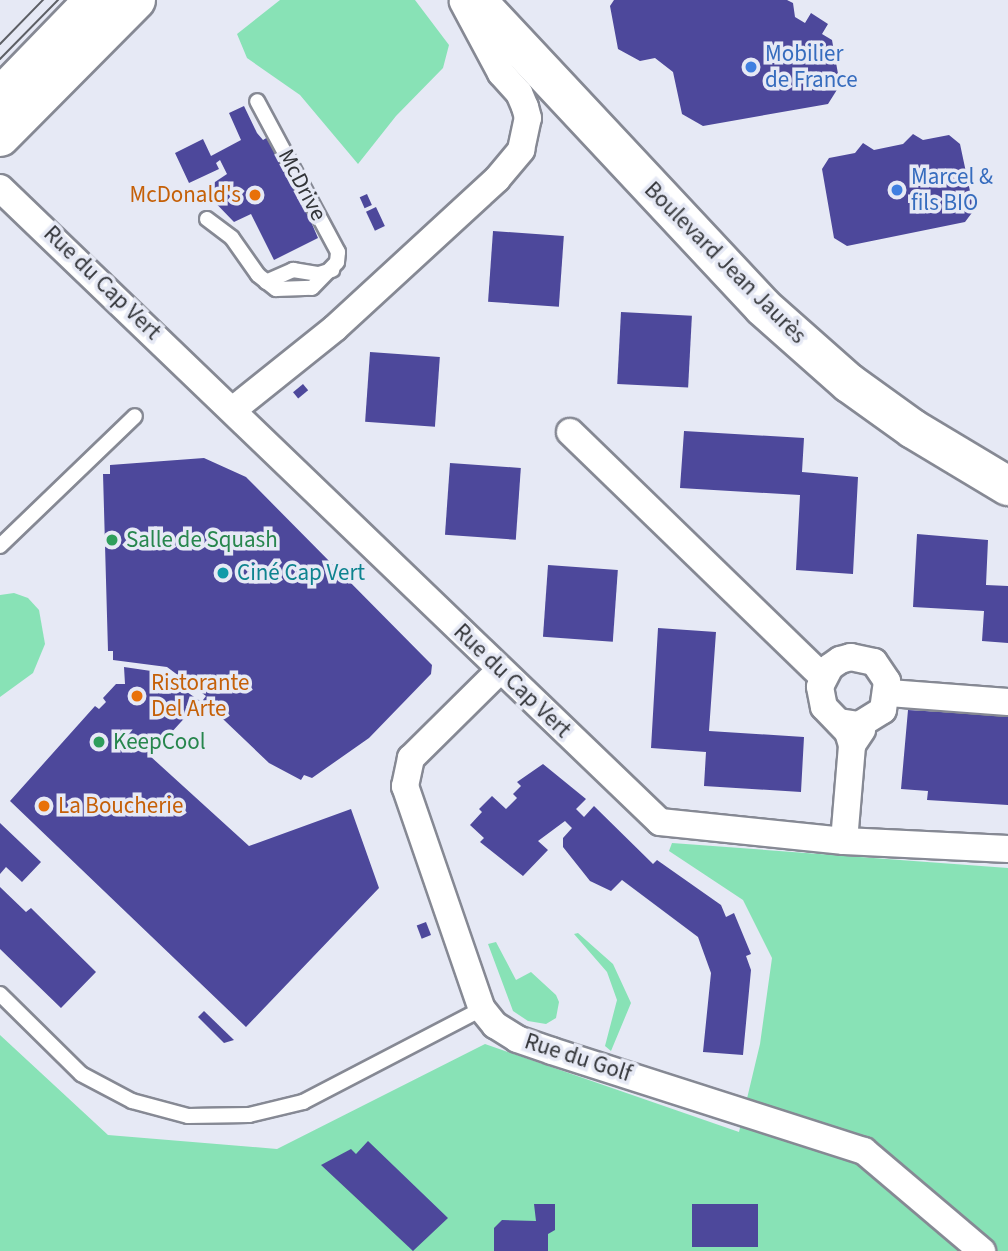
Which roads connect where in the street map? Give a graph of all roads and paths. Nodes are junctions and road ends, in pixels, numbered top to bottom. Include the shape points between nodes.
1 (94, 0) edge
2 (136, 0) edge
3 (462, 0) edge
4 (477, 0) edge
5 (0, 97) edge
6 (257, 101) dead end
7 (0, 137) edge
8 (0, 188) edge
9 (207, 219) dead end
10 (331, 270) junction
11 (266, 282) junction
12 (234, 409) junction
13 (135, 416) dead end
14 (570, 432) dead end
15 (1008, 486) edge
16 (0, 546) edge
17 (499, 671) junction
18 (823, 677) junction
19 (889, 693) junction
20 (1008, 702) edge
21 (839, 722) junction
22 (869, 722) junction
23 (852, 745) junction
24 (844, 841) junction
25 (1008, 849) edge
26 (0, 994) edge
27 (482, 1009) junction
28 (982, 1251) edge

1 - 5 street
2 - 7 street
3 - 12 street via 501,74 522,100 528,118 521,150 497,179 335,328
4 - 15 street, Boulevard Jean Jaurès via 763,307 849,383 912,429
6 - 10 lane, McDrive via 338,253
8 - 12 street, Rue du Cap Vert
9 - 11 lane via 232,238
10 - 11 lane via 319,274 293,270
10 - 11 lane via 312,288 276,289
12 - 17 street, Rue du Cap Vert
13 - 16 lane
14 - 18 street
17 - 24 street, Rue du Cap Vert via 660,822
17 - 27 street, Rue du Golf via 411,758 405,786
18 - 19 street via 840,660 863,658 882,671
18 - 21 street via 820,697
19 - 20 street
19 - 22 street via 883,710
21 - 22 street
21 - 23 street
22 - 23 street
23 - 24 street
24 - 25 street, Rue du Cap Vert
26 - 27 lane via 80,1074 132,1101 188,1116 249,1115 303,1102
27 - 28 street, Rue du Golf via 495,1025 517,1039 864,1151

